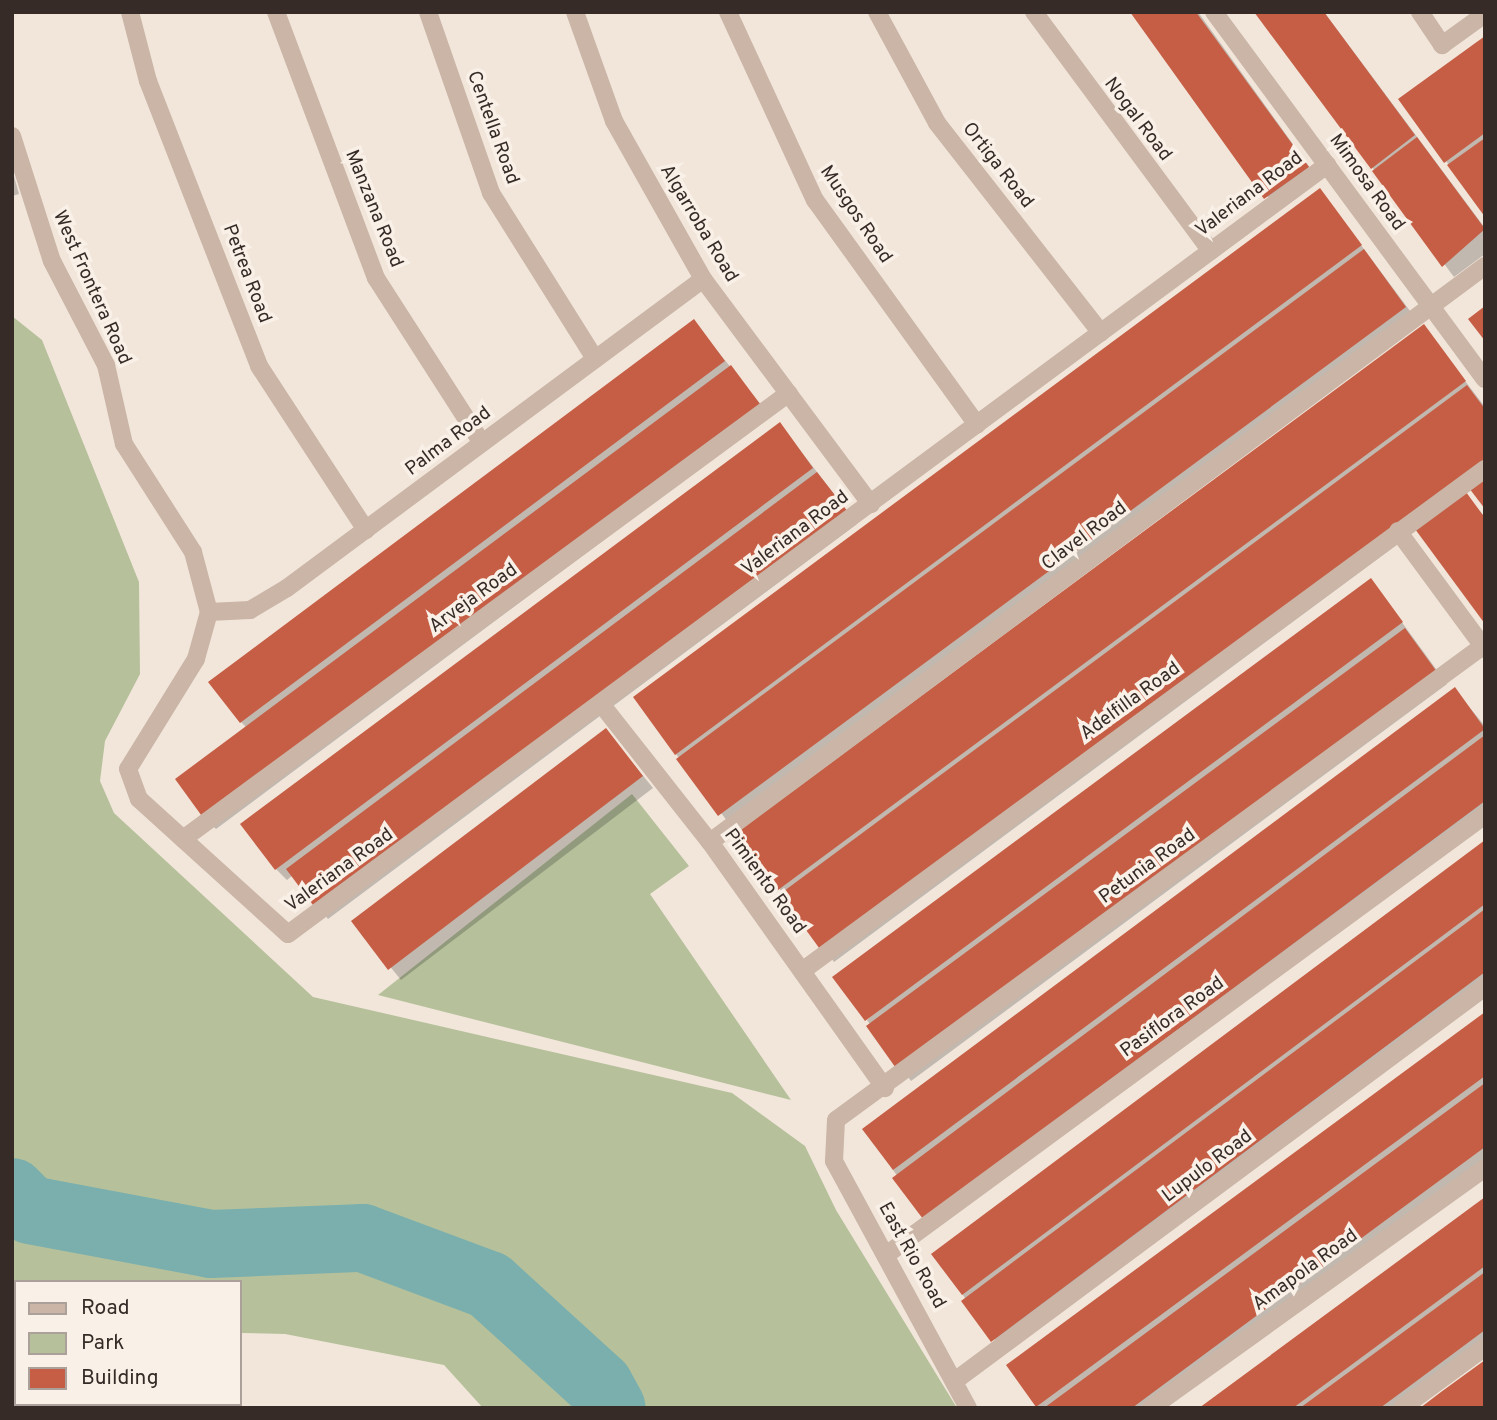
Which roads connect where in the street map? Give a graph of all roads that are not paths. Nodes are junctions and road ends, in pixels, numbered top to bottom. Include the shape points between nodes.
1 (130, 12) edge
2 (276, 12) edge
3 (428, 12) edge
4 (575, 12) edge
5 (728, 12) edge
6 (877, 12) edge
7 (1034, 12) edge
8 (1214, 12) edge
9 (1419, 12) edge
10 (1485, 14) edge
11 (12, 136) edge
12 (1327, 164) junction
13 (1211, 251) junction
14 (1485, 266) edge
15 (703, 279) junction
16 (1431, 306) junction
17 (1101, 333) junction
18 (595, 359) junction
19 (1485, 379) edge
20 (789, 393) junction
21 (978, 425) junction
22 (482, 443) junction
23 (1485, 469) edge
24 (871, 505) junction
25 (366, 530) junction
26 (1398, 531) junction
27 (209, 612) junction
28 (1484, 647) edge
29 (602, 705) junction
30 (1485, 815) edge
31 (183, 839) junction
32 (710, 842) junction
33 (802, 971) junction
34 (1485, 987) edge
35 (885, 1088) junction
36 (836, 1120) joint
37 (1485, 1168) edge
38 (886, 1255) junction
39 (1485, 1347) edge
40 (956, 1380) junction
41 (968, 1408) edge
42 (1151, 1408) edge
43 (1402, 1408) edge

1 - 25 street, Petrea Road via 148,81 259,366
2 - 22 street, Manzana Road via 376,278
3 - 18 street, Centella Road via 491,193
4 - 15 street, Algarroba Road via 614,121
5 - 21 street, Musgos Road via 815,200
6 - 17 street, Ortiga Road via 937,123
7 - 13 street, Nogal Road
8 - 12 street, Mimosa Road
9 - 10 street via 1443,45
11 - 27 street, West Frontera Road via 52,261 106,365 124,443 188,542
12 - 13 street, Valeriana Road
12 - 16 street, Mimosa Road
13 - 17 street, Valeriana Road
14 - 16 street, Clavel Road
15 - 18 street, Palma Road
15 - 20 street, Algarroba Road
16 - 19 street, Mimosa Road
16 - 32 street, Clavel Road
17 - 21 street, Valeriana Road
18 - 22 street, Palma Road
20 - 24 street, Algarroba Road
20 - 31 street, Arveja Road
21 - 24 street, Valeriana Road
22 - 25 street, Palma Road
23 - 26 street, Adelfilla Road
24 - 29 street, Valeriana Road
25 - 27 street, Palma Road via 250,610
26 - 28 street
26 - 33 street, Adelfilla Road
27 - 31 street via 196,659 128,769 139,799
28 - 35 street, Petunia Road
29 - 31 street, Valeriana Road via 288,934
29 - 32 street, Pimiento Road
30 - 38 street, Pasiflora Road
32 - 33 street, Pimiento Road
33 - 35 street, Pimiento Road
34 - 40 street, Lupulo Road
35 - 36 street, Petunia Road
36 - 38 street, East Rio Road via 834,1161
37 - 42 street, Amapola Road
38 - 40 street, East Rio Road
39 - 43 street
40 - 41 street, East Rio Road

